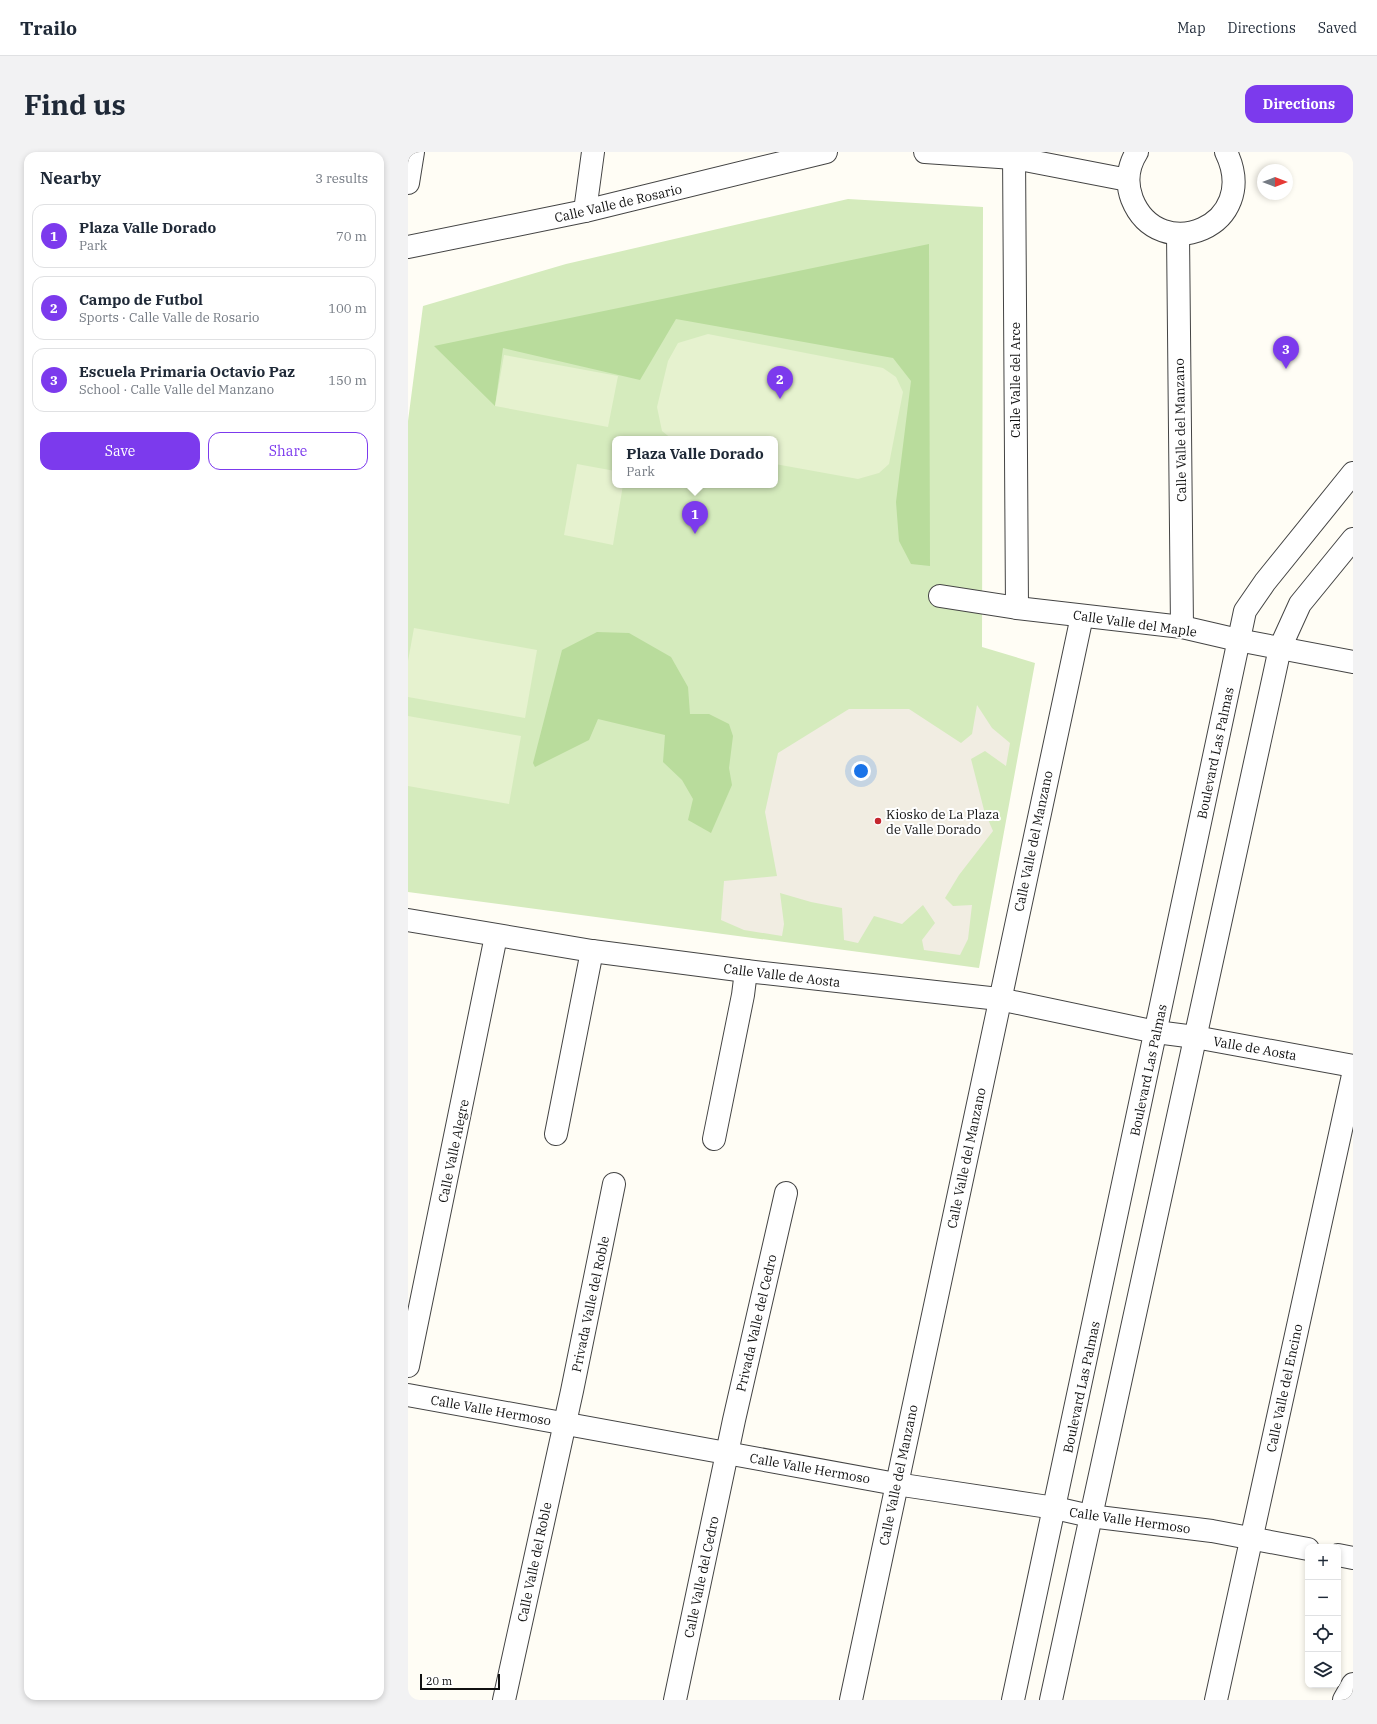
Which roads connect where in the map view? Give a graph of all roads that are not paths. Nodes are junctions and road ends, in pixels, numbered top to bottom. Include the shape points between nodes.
1 (413, 152) edge
2 (593, 152) edge
3 (826, 152) edge
4 (925, 152) edge
5 (1137, 152) edge
6 (1226, 152) edge
7 (1014, 155) edge
8 (1128, 180) junction
9 (408, 183) edge
10 (585, 212) junction
11 (1178, 234) junction
12 (408, 247) edge
13 (1353, 473) edge
14 (1353, 539) edge
15 (940, 596) dead end
16 (1017, 608) junction
17 (1082, 616) junction
18 (1182, 627) junction
19 (1238, 640) junction
20 (1280, 648) junction
21 (1353, 662) edge
22 (408, 920) edge
23 (496, 936) junction
24 (592, 951) junction
25 (746, 971) junction
26 (999, 999) junction
27 (1156, 1032) junction
28 (1195, 1037) junction
29 (1353, 1066) edge
30 (1353, 1075) edge
31 (556, 1134) dead end
32 (714, 1139) dead end
33 (614, 1184) dead end
34 (786, 1193) dead end
35 (408, 1366) edge
36 (408, 1395) edge
37 (564, 1424) junction
38 (728, 1453) junction
39 (896, 1484) junction
40 (1055, 1508) junction
41 (1090, 1516) junction
42 (1251, 1538) junction
43 (1305, 1548) edge
44 (1341, 1556) edge
45 (1353, 1558) edge
46 (1353, 1684) edge
47 (504, 1700) edge
48 (675, 1700) edge
49 (851, 1700) edge
50 (1013, 1700) edge
51 (1051, 1700) edge
52 (1216, 1700) edge
53 (1344, 1700) edge

1 - 9 street
2 - 10 street
3 - 10 street, Calle Valle de Rosario
4 - 7 street
5 - 8 street via 1132,160
6 - 11 street via 1232,164 1235,181 1232,198 1223,214 1210,225 1195,232
7 - 8 street
7 - 16 street, Calle Valle del Arce
8 - 11 street via 1132,200 1142,216 1152,225
10 - 12 street, Calle Valle de Rosario
11 - 18 street, Calle Valle del Manzano
13 - 19 street, Boulevard Las Palmas via 1265,582 1245,611
14 - 20 street via 1300,604
15 - 16 street, Calle Valle del Maple
16 - 17 street, Calle Valle del Maple
17 - 18 street, Calle Valle del Maple
17 - 26 street, Calle Valle del Manzano
18 - 19 street, Calle Valle del Maple
19 - 20 street, Calle Valle del Maple
19 - 27 street, Boulevard Las Palmas
20 - 21 street, Calle Valle del Maple
20 - 28 street
22 - 23 street, Calle Valle de Aosta
23 - 24 street, Calle Valle de Aosta
23 - 35 street, Calle Valle Alegre
24 - 25 street, Calle Valle de Aosta
24 - 31 street
25 - 26 street, Calle Valle de Aosta
25 - 32 street
26 - 27 street, Calle Valle de Aosta
26 - 39 street, Calle Valle del Manzano
27 - 28 street, Valle de Aosta
27 - 40 street, Boulevard Las Palmas
28 - 29 street, Valle de Aosta
28 - 41 street
30 - 42 street, Calle Valle del Encino
33 - 37 street, Privada Valle del Roble
34 - 38 street, Privada Valle del Cedro
36 - 37 street, Calle Valle Hermoso
37 - 38 street, Calle Valle Hermoso
37 - 47 street, Calle Valle del Roble
38 - 39 street, Calle Valle Hermoso
38 - 48 street, Calle Valle del Cedro
39 - 40 street, Calle Valle Hermoso
39 - 49 street, Calle Valle del Manzano
40 - 41 street, Calle Valle Hermoso
40 - 50 street, Boulevard Las Palmas
41 - 42 street, Calle Valle Hermoso
41 - 51 street
42 - 43 street, Calle Valle Hermoso
42 - 52 street, Calle Valle del Encino
44 - 45 street
46 - 53 street

